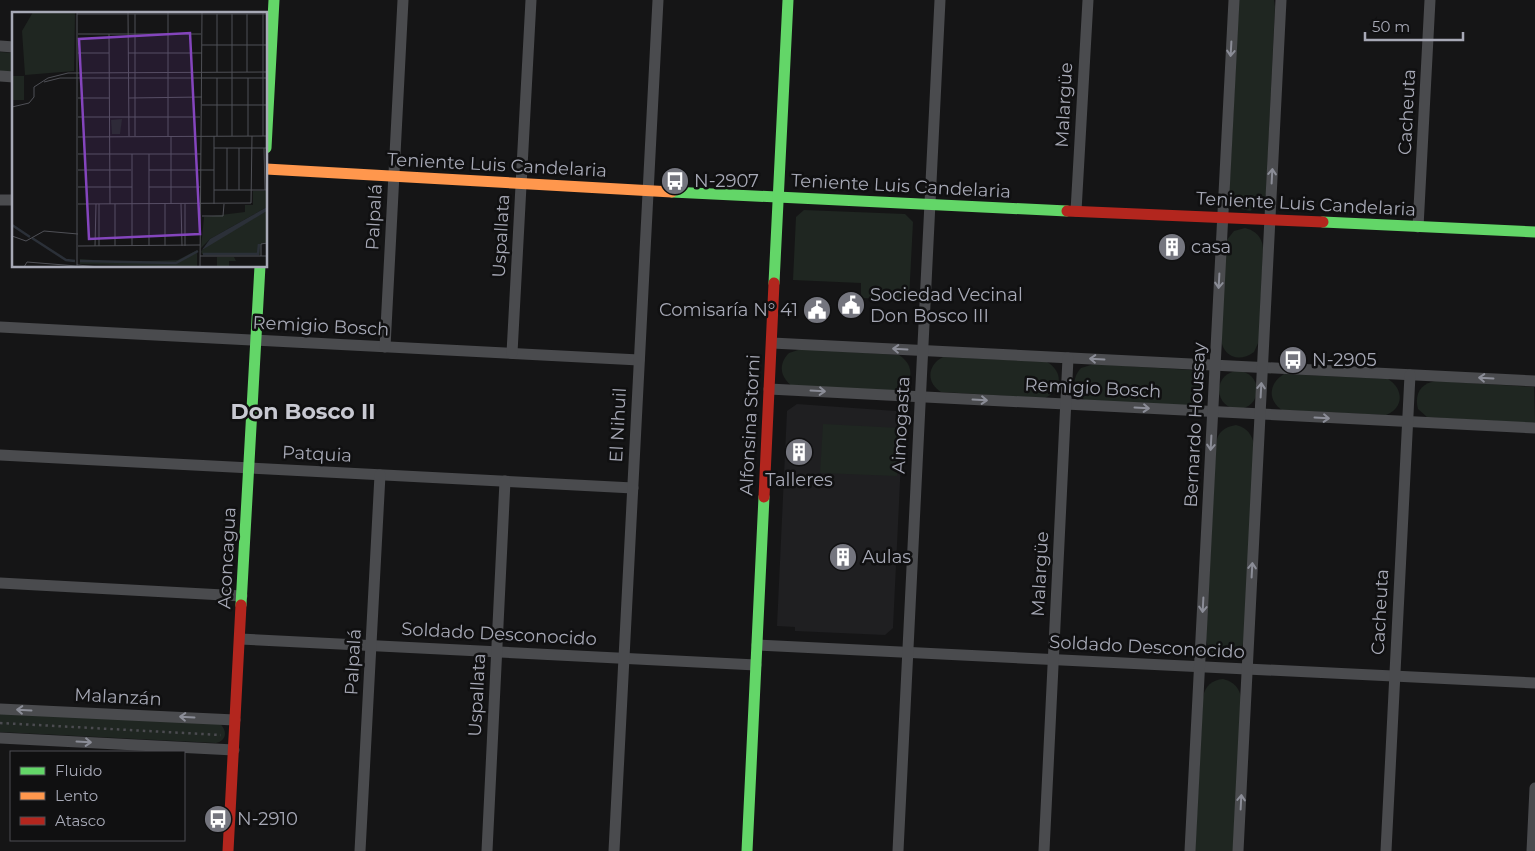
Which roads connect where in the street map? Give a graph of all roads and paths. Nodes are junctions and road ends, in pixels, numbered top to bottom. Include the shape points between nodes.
1 (274, 0) edge
2 (403, 0) edge
3 (531, 0) edge
4 (658, 0) edge
5 (788, 0) edge
6 (940, 0) edge
7 (1088, 0) edge
8 (1234, 0) edge
9 (1281, 0) edge
10 (1430, 0) edge
11 (269, 63) edge
12 (268, 90) edge
13 (268, 169) edge
14 (394, 176) junction
15 (521, 183) junction
16 (648, 190) junction
17 (779, 198) junction
18 (930, 205) junction
19 (1076, 211) junction
20 (1223, 218) junction
21 (1270, 220) junction
22 (1418, 227) junction
23 (1535, 232) edge
24 (260, 268) edge
25 (0, 327) edge
26 (256, 340) junction
27 (772, 343) junction
28 (385, 347) junction
29 (922, 351) junction
30 (512, 353) junction
31 (1068, 358) junction
32 (639, 360) junction
33 (1215, 365) junction
34 (1263, 367) junction
35 (1410, 375) junction
36 (1535, 381) edge
37 (769, 389) junction
38 (920, 397) junction
39 (1066, 404) junction
40 (1213, 412) junction
41 (1260, 414) junction
42 (1407, 422) junction
43 (1535, 428) edge
44 (0, 455) edge
45 (249, 468) junction
46 (380, 475) junction
47 (505, 482) junction
48 (633, 488) junction
49 (0, 583) edge
50 (242, 596) junction
51 (240, 639) junction
52 (371, 645) junction
53 (757, 645) junction
54 (497, 652) junction
55 (908, 652) junction
56 (624, 658) junction
57 (1054, 660) junction
58 (756, 664) junction
59 (1200, 667) junction
60 (1248, 669) junction
61 (1395, 676) junction
62 (1535, 683) edge
63 (0, 709) edge
64 (235, 720) junction
65 (0, 723) edge
66 (225, 735) dead end
67 (0, 738) edge
68 (234, 750) junction
69 (1535, 788) edge
70 (228, 851) edge
71 (360, 851) edge
72 (487, 851) edge
73 (614, 851) edge
74 (747, 851) edge
75 (898, 851) edge
76 (1044, 851) edge
77 (1190, 851) edge
78 (1238, 851) edge
79 (1386, 851) edge
80 (1532, 851) edge

1 - 11 street
2 - 14 street, Palpalá
3 - 15 street, Uspallata
4 - 16 street, El Nihuil
5 - 17 street, Alfonsina Storni
6 - 18 street, Aimogasta
7 - 19 street, Malargüe
8 -> 20 street, Bernardo Houssay
21 -> 9 street
10 - 22 street, Cacheuta
11 - 12 street
13 - 14 street, Teniente Luis Candelaria
14 - 15 street, Teniente Luis Candelaria
14 - 28 street, Palpalá
15 - 16 street, Teniente Luis Candelaria
15 - 30 street, Uspallata
16 - 17 street, Teniente Luis Candelaria
16 - 32 street, El Nihuil
17 - 18 street, Teniente Luis Candelaria
17 - 27 street, Alfonsina Storni
18 - 19 street, Teniente Luis Candelaria
18 - 29 street, Aimogasta
19 - 20 street, Teniente Luis Candelaria
20 - 21 street, Teniente Luis Candelaria
20 -> 33 street, Bernardo Houssay
21 - 22 street, Teniente Luis Candelaria
21 - 34 street
22 - 23 street, Teniente Luis Candelaria
24 - 26 street, Aconcagua
25 - 26 street, Remigio Bosch
26 - 28 street, Remigio Bosch
26 - 45 street, Aconcagua
29 -> 27 street, Remigio Bosch
27 - 37 street, Alfonsina Storni
28 - 30 street, Remigio Bosch
29 - 31 street, Remigio Bosch
29 - 38 street, Aimogasta
30 - 32 street, Remigio Bosch
33 -> 31 street, Remigio Bosch
31 - 39 street, Malargüe
32 - 48 street, El Nihuil
33 - 34 street, Remigio Bosch
33 - 40 street, Bernardo Houssay
34 - 35 street, Remigio Bosch
41 -> 34 street
36 -> 35 street, Remigio Bosch
35 - 42 street, Cacheuta
37 -> 38 street, Remigio Bosch
37 - 53 street, Alfonsina Storni
38 -> 39 street, Remigio Bosch
38 - 55 street, Aimogasta
39 -> 40 street, Remigio Bosch
39 - 57 street, Malargüe
40 - 41 street, Remigio Bosch
40 -> 59 street, Bernardo Houssay
41 -> 42 street, Remigio Bosch
60 -> 41 street
42 - 43 street, Remigio Bosch
42 - 61 street, Cacheuta
44 - 45 street, Patquia
45 - 46 street, Patquia
45 - 50 street, Aconcagua
46 - 47 street, Patquia
46 - 52 street, Palpalá
47 - 48 street, Patquia
47 - 54 street, Uspallata
48 - 56 street, El Nihuil
49 - 50 street
50 - 51 street, Aconcagua
51 - 52 street, Soldado Desconocido
51 - 64 street, Aconcagua
52 - 54 street, Soldado Desconocido
52 - 71 street, Palpalá
53 - 55 street, Soldado Desconocido
53 - 58 street, Alfonsina Storni
54 - 56 street, Soldado Desconocido
54 - 72 street, Uspallata
55 - 57 street, Soldado Desconocido
55 - 75 street, Aimogasta
56 - 58 street, Soldado Desconocido
56 - 73 street, El Nihuil
57 - 59 street, Soldado Desconocido
57 - 76 street, Malargüe
58 - 74 street, Alfonsina Storni
59 - 60 street, Soldado Desconocido
59 - 77 street, Bernardo Houssay
60 - 61 street, Soldado Desconocido
78 -> 60 street
61 - 62 street, Soldado Desconocido
61 - 79 street, Cacheuta
64 -> 63 street, Malanzán
64 - 68 street, Aconcagua
65 - 66 path
67 -> 68 street
68 - 70 street, Aconcagua
69 - 80 street

